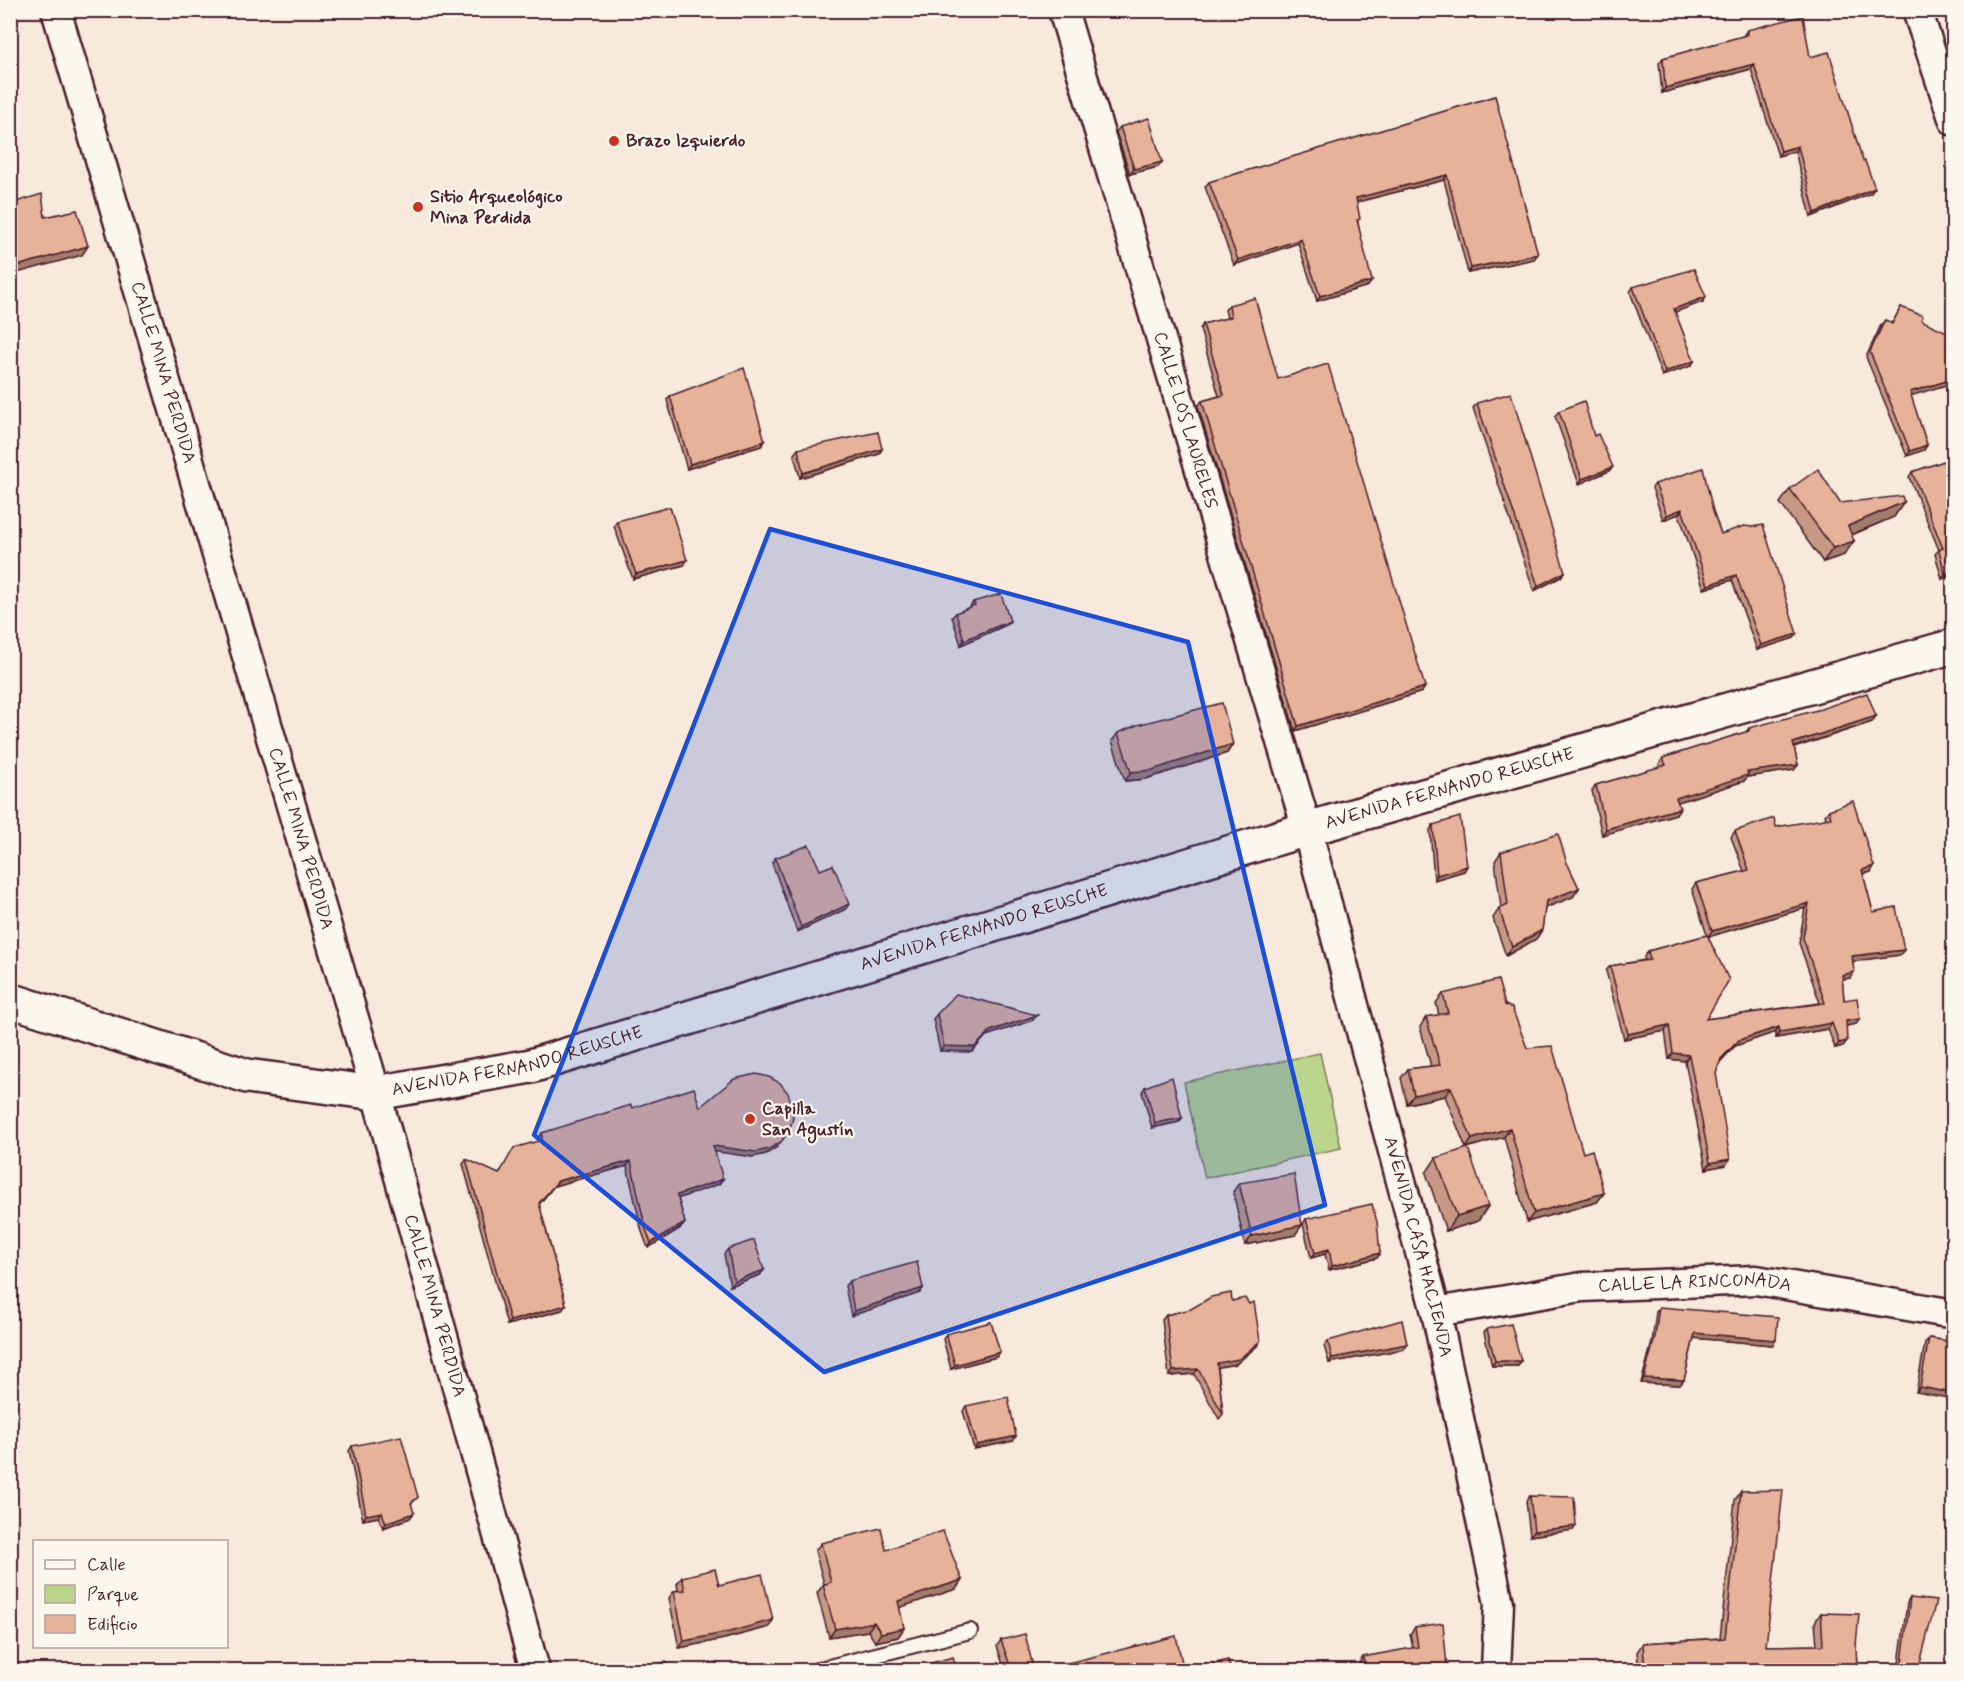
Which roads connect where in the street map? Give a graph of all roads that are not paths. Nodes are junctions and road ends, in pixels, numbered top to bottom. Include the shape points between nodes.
1 (56, 10) edge
2 (1063, 10) edge
3 (1917, 10) edge
4 (1953, 121) edge
5 (1953, 646) edge
6 (1308, 830) junction
7 (10, 1000) edge
8 (376, 1093) junction
9 (1436, 1312) junction
10 (1953, 1314) edge
11 (970, 1631) dead end
12 (535, 1671) edge
13 (818, 1671) edge
14 (1496, 1671) edge

1 - 8 street, CALLE MINA PERDIDA
2 - 6 street, CALLE LOS LAURELES
3 - 4 street
5 - 6 street, AVENIDA FERNANDO REUSCHE
6 - 8 street, AVENIDA FERNANDO REUSCHE via 531,1066
6 - 9 street, AVENIDA CASA HACIENDA
7 - 8 street, AVENIDA FERNANDO REUSCHE via 247,1076
8 - 12 street, CALLE MINA PERDIDA
9 - 10 street, CALLE LA RINCONADA via 1582,1287 1756,1280
9 - 14 street, AVENIDA CASA HACIENDA via 1499,1603
11 - 13 lane

